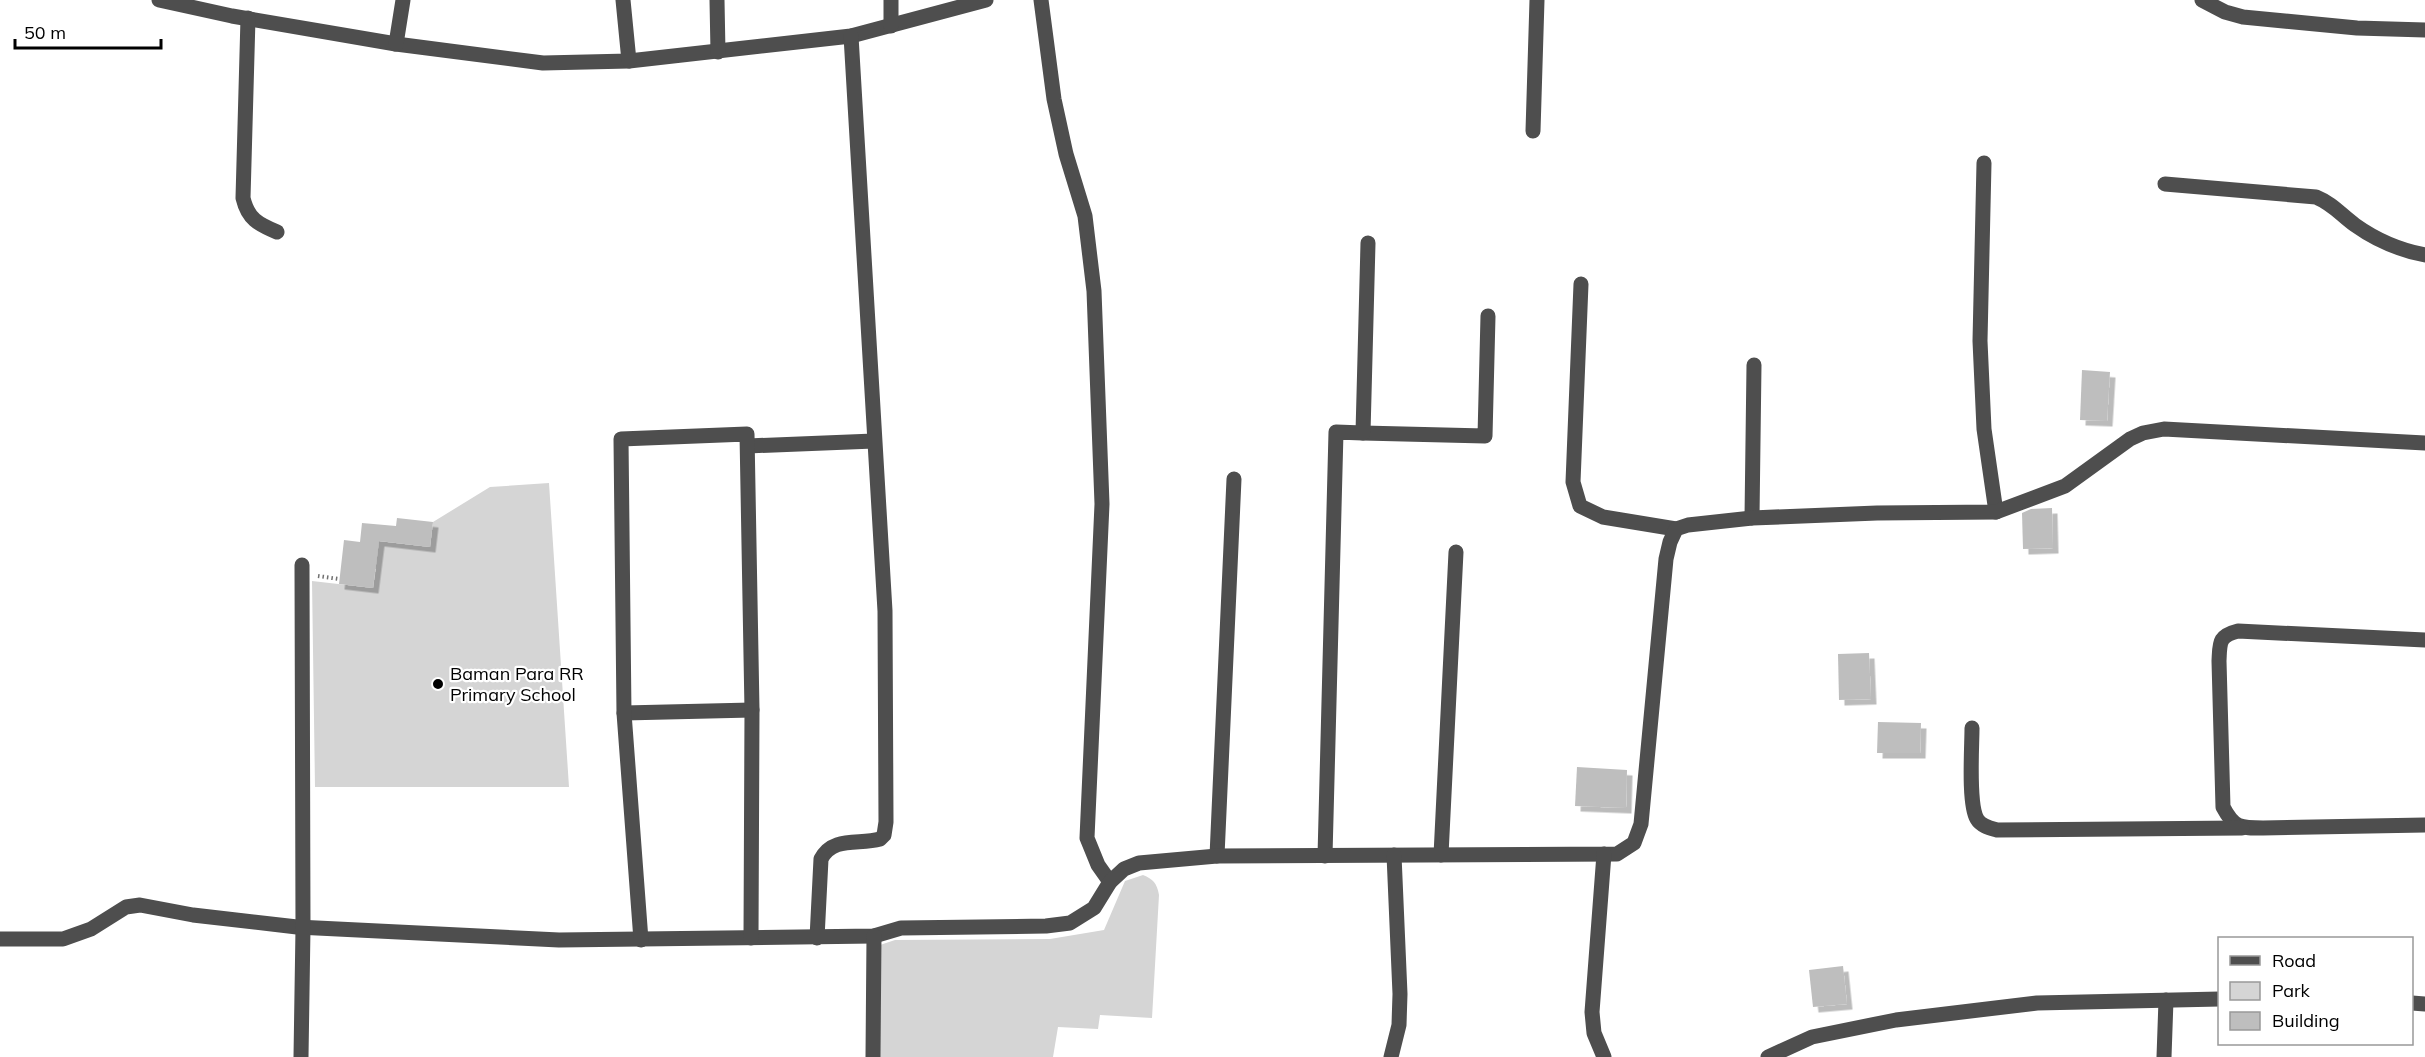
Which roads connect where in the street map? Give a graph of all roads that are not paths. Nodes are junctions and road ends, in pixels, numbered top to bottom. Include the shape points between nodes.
1 (159, 0) edge
2 (403, 0) edge
3 (623, 0) edge
4 (717, 0) edge
5 (891, 0) edge
6 (986, 0) edge
7 (1041, 0) edge
8 (1537, 0) edge
9 (2202, 0) edge
10 (248, 18) junction
11 (891, 26) junction
12 (2425, 30) edge
13 (851, 36) junction
14 (396, 44) junction
15 (718, 52) junction
16 (629, 61) junction
17 (1533, 130) dead end
18 (1984, 163) dead end
19 (2165, 184) dead end
20 (277, 232) dead end
21 (1368, 243) dead end
22 (2425, 255) edge
23 (1581, 284) dead end
24 (1488, 316) dead end
25 (1754, 365) dead end
26 (1363, 433) junction
27 (873, 441) junction
28 (2425, 442) edge
29 (748, 446) junction
30 (1234, 479) dead end
31 (1996, 512) junction
32 (1752, 518) junction
33 (1676, 529) junction
34 (1456, 552) dead end
35 (302, 565) dead end
36 (2425, 640) edge
37 (752, 710) junction
38 (624, 713) junction
39 (1972, 728) dead end
40 (2425, 825) edge
41 (2242, 828) junction
42 (1604, 854) junction
43 (1394, 855) junction
44 (1441, 855) junction
45 (1217, 856) junction
46 (1325, 856) junction
47 (1110, 882) junction
48 (303, 928) junction
49 (874, 936) junction
50 (751, 938) junction
51 (817, 938) junction
52 (0, 939) edge
53 (640, 940) junction
54 (2218, 999) edge
55 (2166, 1000) junction
56 (301, 1057) edge
57 (873, 1057) edge
58 (1391, 1057) edge
59 (1604, 1057) edge
60 (1768, 1057) edge
61 (2164, 1057) edge

1 - 10 street
2 - 14 street
3 - 16 street
4 - 15 street
5 - 11 street
6 - 11 street
7 - 47 street via 1054,99 1085,216 1094,291 1102,504 1087,838
8 - 17 street
9 - 12 street via 2243,17
10 - 14 street
10 - 20 street via 243,198 255,223
11 - 13 street
13 - 15 street
13 - 27 street
14 - 16 street via 543,63
15 - 16 street
18 - 31 street via 1980,341 1984,429
19 - 22 street via 2316,197 2332,204 2375,238
21 - 26 street
23 - 33 street via 1573,482 1580,506 1603,517
24 - 26 street via 1485,436
25 - 32 street
26 - 46 street via 1336,432
27 - 29 street
27 - 51 street via 885,611 886,822 880,839 838,844 824,853
28 - 31 street via 2164,429 2130,439 2065,486
29 - 37 street
29 - 38 street via 747,434 621,439
30 - 45 street
31 - 32 street
32 - 33 street
33 - 42 street via 1666,559 1641,824 1628,849
34 - 44 street
35 - 48 street
36 - 41 street via 2238,631 2226,634 2221,641 2219,661 2223,807 2230,821
37 - 38 street
37 - 50 street
38 - 53 street
39 - 41 street via 1973,806 1977,819 1986,827
40 - 41 street
42 - 44 street
42 - 59 street via 1592,1012 1594,1033
43 - 44 street
43 - 46 street
43 - 58 street via 1400,994 1399,1026
45 - 46 street
45 - 47 street via 1130,865
47 - 49 street via 1094,908 1070,923 901,928
48 - 52 street via 140,905 126,907 91,929 63,939
48 - 53 street
48 - 56 street
49 - 51 street
49 - 57 street
50 - 51 street
50 - 53 street
54 - 55 street
55 - 60 street via 2037,1003 1896,1020 1812,1037
55 - 61 street

